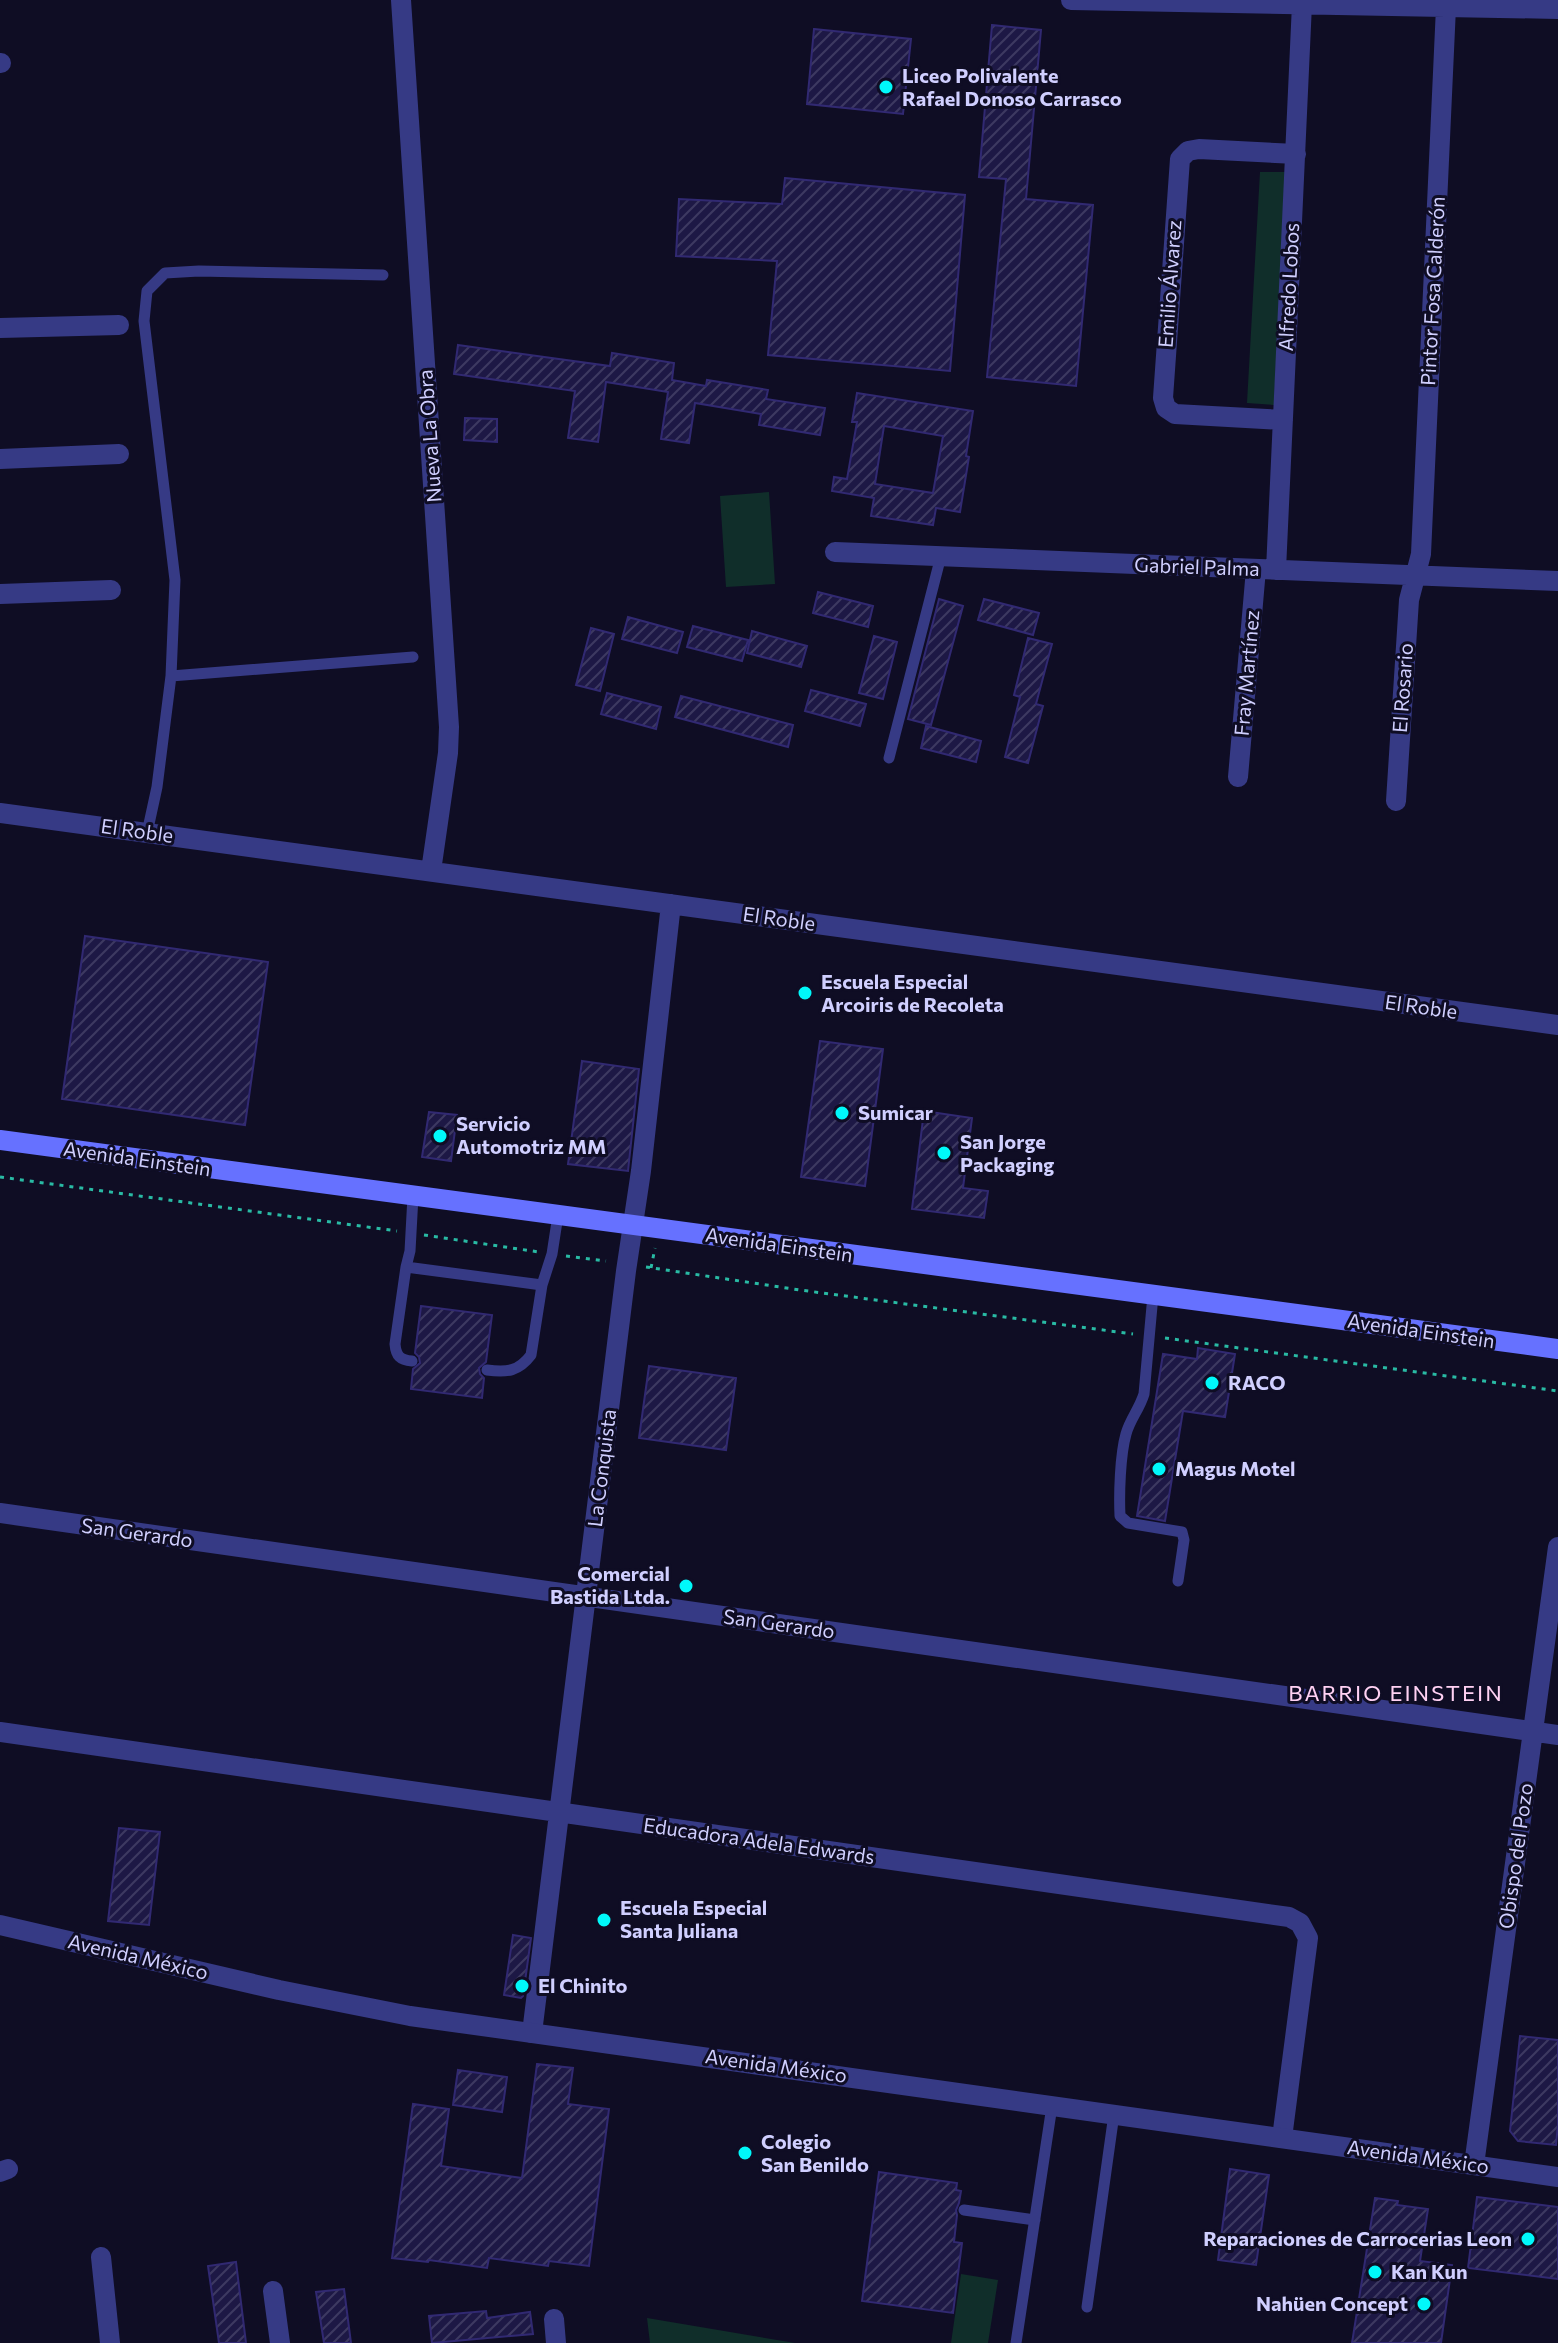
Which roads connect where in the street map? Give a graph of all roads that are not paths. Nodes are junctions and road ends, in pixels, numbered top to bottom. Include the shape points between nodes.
1 (401, 0) edge
2 (1071, 0) edge
3 (1083, 0) edge
4 (1398, 3) edge
5 (1302, 4) junction
6 (1550, 6) edge
7 (1446, 7) junction
8 (1296, 154) junction
9 (383, 275) dead end
10 (119, 325) dead end
11 (0, 328) edge
12 (1283, 420) junction
13 (119, 454) dead end
14 (0, 459) edge
15 (835, 552) dead end
16 (941, 556) junction
17 (1266, 570) junction
18 (1416, 575) junction
19 (1558, 581) edge
20 (111, 590) dead end
21 (0, 594) edge
22 (413, 657) dead end
23 (171, 676) junction
24 (889, 758) dead end
25 (1238, 777) dead end
26 (1396, 801) dead end
27 (0, 813) edge
28 (147, 833) junction
29 (431, 871) junction
30 (671, 904) junction
31 (1558, 1025) edge
32 (0, 1140) edge
33 (413, 1196) junction
34 (558, 1215) junction
35 (633, 1225) junction
36 (406, 1267) junction
37 (542, 1285) junction
38 (1153, 1295) junction
39 (1558, 1349) edge
40 (412, 1361) dead end
41 (487, 1370) dead end
42 (0, 1513) edge
43 (1558, 1547) edge
44 (1178, 1581) dead end
45 (586, 1597) junction
46 (1533, 1731) junction
47 (0, 1732) edge
48 (1558, 1735) edge
49 (559, 1812) junction
50 (0, 1925) edge
51 (532, 2033) junction
52 (1052, 2106) junction
53 (1114, 2114) junction
54 (1282, 2138) junction
55 (1474, 2165) junction
56 (1558, 2177) edge
57 (964, 2210) dead end
58 (1035, 2220) junction
59 (101, 2257) dead end
60 (273, 2291) dead end
61 (1087, 2307) dead end
62 (554, 2319) dead end
63 (110, 2343) edge
64 (280, 2343) edge
65 (556, 2343) edge
66 (1016, 2343) edge

1 - 29 street, Nueva La Obra via 449,727
2 - 3 street
3 - 5 street
4 - 5 street
4 - 7 street
5 - 8 street, Alfredo Lobos
6 - 7 street
7 - 18 street, Pintor Fosa Calderón
8 - 12 street, Alfredo Lobos
8 - 12 street, Emilio Álvarez via 1194,150 1180,159 1163,398 1175,414
9 - 23 lane via 188,271 165,273 147,291 144,321 175,580
10 - 11 street
12 - 17 street, Alfredo Lobos
13 - 14 street
15 - 16 street, Gabriel Palma
16 - 17 street, Gabriel Palma
16 - 24 lane
17 - 18 street, Gabriel Palma
17 - 25 street, Fray Martínez
18 - 19 street, Gabriel Palma
18 - 26 street, El Rosario via 1409,600
20 - 21 street
22 - 23 lane
23 - 28 lane
27 - 28 street, El Roble
28 - 29 street, El Roble
29 - 30 street, El Roble
30 - 31 street, El Roble
30 - 35 street, La Conquista
32 - 33 main road, Avenida Einstein
33 - 34 main road, Avenida Einstein
33 - 36 lane
34 - 35 main road, Avenida Einstein
34 - 37 lane
35 - 38 main road, Avenida Einstein
35 - 45 street, La Conquista
36 - 37 lane
36 - 40 lane via 395,1344 400,1358
37 - 41 lane via 531,1355 513,1370
38 - 39 main road, Avenida Einstein
38 - 44 lane via 1144,1394 1125,1437 1120,1516 1128,1523 1182,1532
42 - 45 street, San Gerardo
43 - 46 street, Obispo del Pozo
45 - 46 street, San Gerardo
45 - 49 street, La Conquista
46 - 48 street, San Gerardo
46 - 55 street, Obispo del Pozo
47 - 49 street, Educadora Adela Edwards
49 - 51 street, La Conquista
49 - 54 street, Educadora Adela Edwards via 1295,1919 1308,1938
50 - 51 street, Avenida México via 344,2004
51 - 52 street, Avenida México
52 - 53 street, Avenida México
52 - 58 lane
53 - 54 street, Avenida México
53 - 61 lane
54 - 55 street, Avenida México
55 - 56 street, Avenida México
57 - 58 lane
58 - 66 lane
59 - 63 street
60 - 64 street
62 - 65 street

